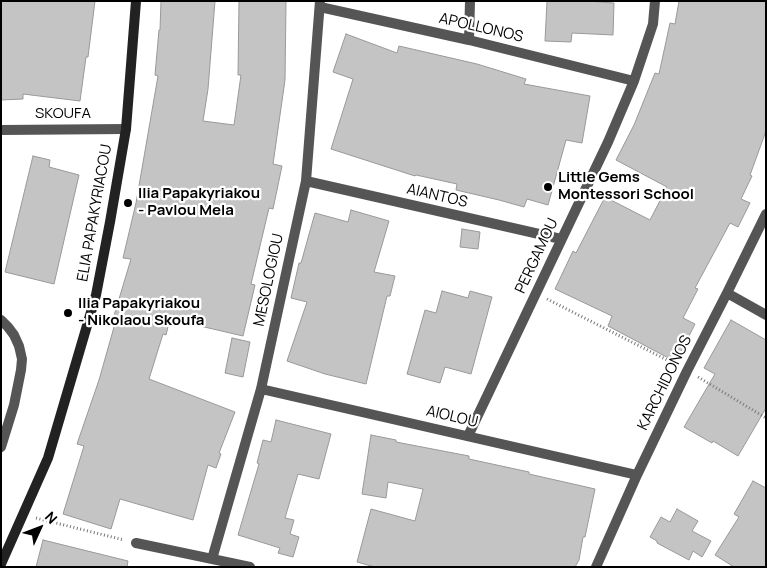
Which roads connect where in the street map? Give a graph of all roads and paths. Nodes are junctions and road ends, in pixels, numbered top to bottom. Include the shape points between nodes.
1 (136, 1) edge
2 (470, 1) edge
3 (655, 1) edge
4 (320, 4) edge
5 (469, 40) junction
6 (634, 81) junction
7 (126, 129) junction
8 (1, 130) edge
9 (306, 181) junction
10 (766, 214) edge
11 (561, 239) junction
12 (535, 294) junction
13 (727, 294) junction
14 (766, 315) edge
15 (1, 320) edge
16 (687, 371) junction
17 (260, 388) junction
18 (766, 418) edge
19 (468, 436) junction
20 (1, 447) edge
21 (637, 474) junction
22 (23, 514) junction
23 (136, 543) joint
24 (212, 559) junction
25 (1, 564) edge
26 (250, 567) edge
27 (596, 567) edge

1 - 7 main road, ELIA PAPAKYRIACOU
2 - 5 street
3 - 6 street, PERGAMOU via 653,24
4 - 5 street, APOLLONOS
4 - 9 street, MESOLOGIOU
5 - 6 street, APOLLONOS
6 - 11 street, PERGAMOU
7 - 8 street, SKOUFA
7 - 22 main road, ELIA PAPAKYRIACOU via 96,295 48,458
9 - 11 street, AIANTOS
9 - 17 street, MESOLOGIOU
10 - 13 street, KARCHIDONOS
11 - 12 street, PERGAMOU
12 - 16 path
12 - 19 street, PERGAMOU
13 - 14 street
13 - 16 street, KARCHIDONOS
15 - 20 street via 14,335 22,358 14,405
16 - 18 path
16 - 21 street, KARCHIDONOS
17 - 19 street, AIOLOU
17 - 24 street, MESOLOGIOU
19 - 21 street, AIOLOU
21 - 27 street, KARCHIDONOS
22 - 23 path
22 - 25 main road, ELIA PAPAKYRIACOU
23 - 24 street
24 - 26 street

